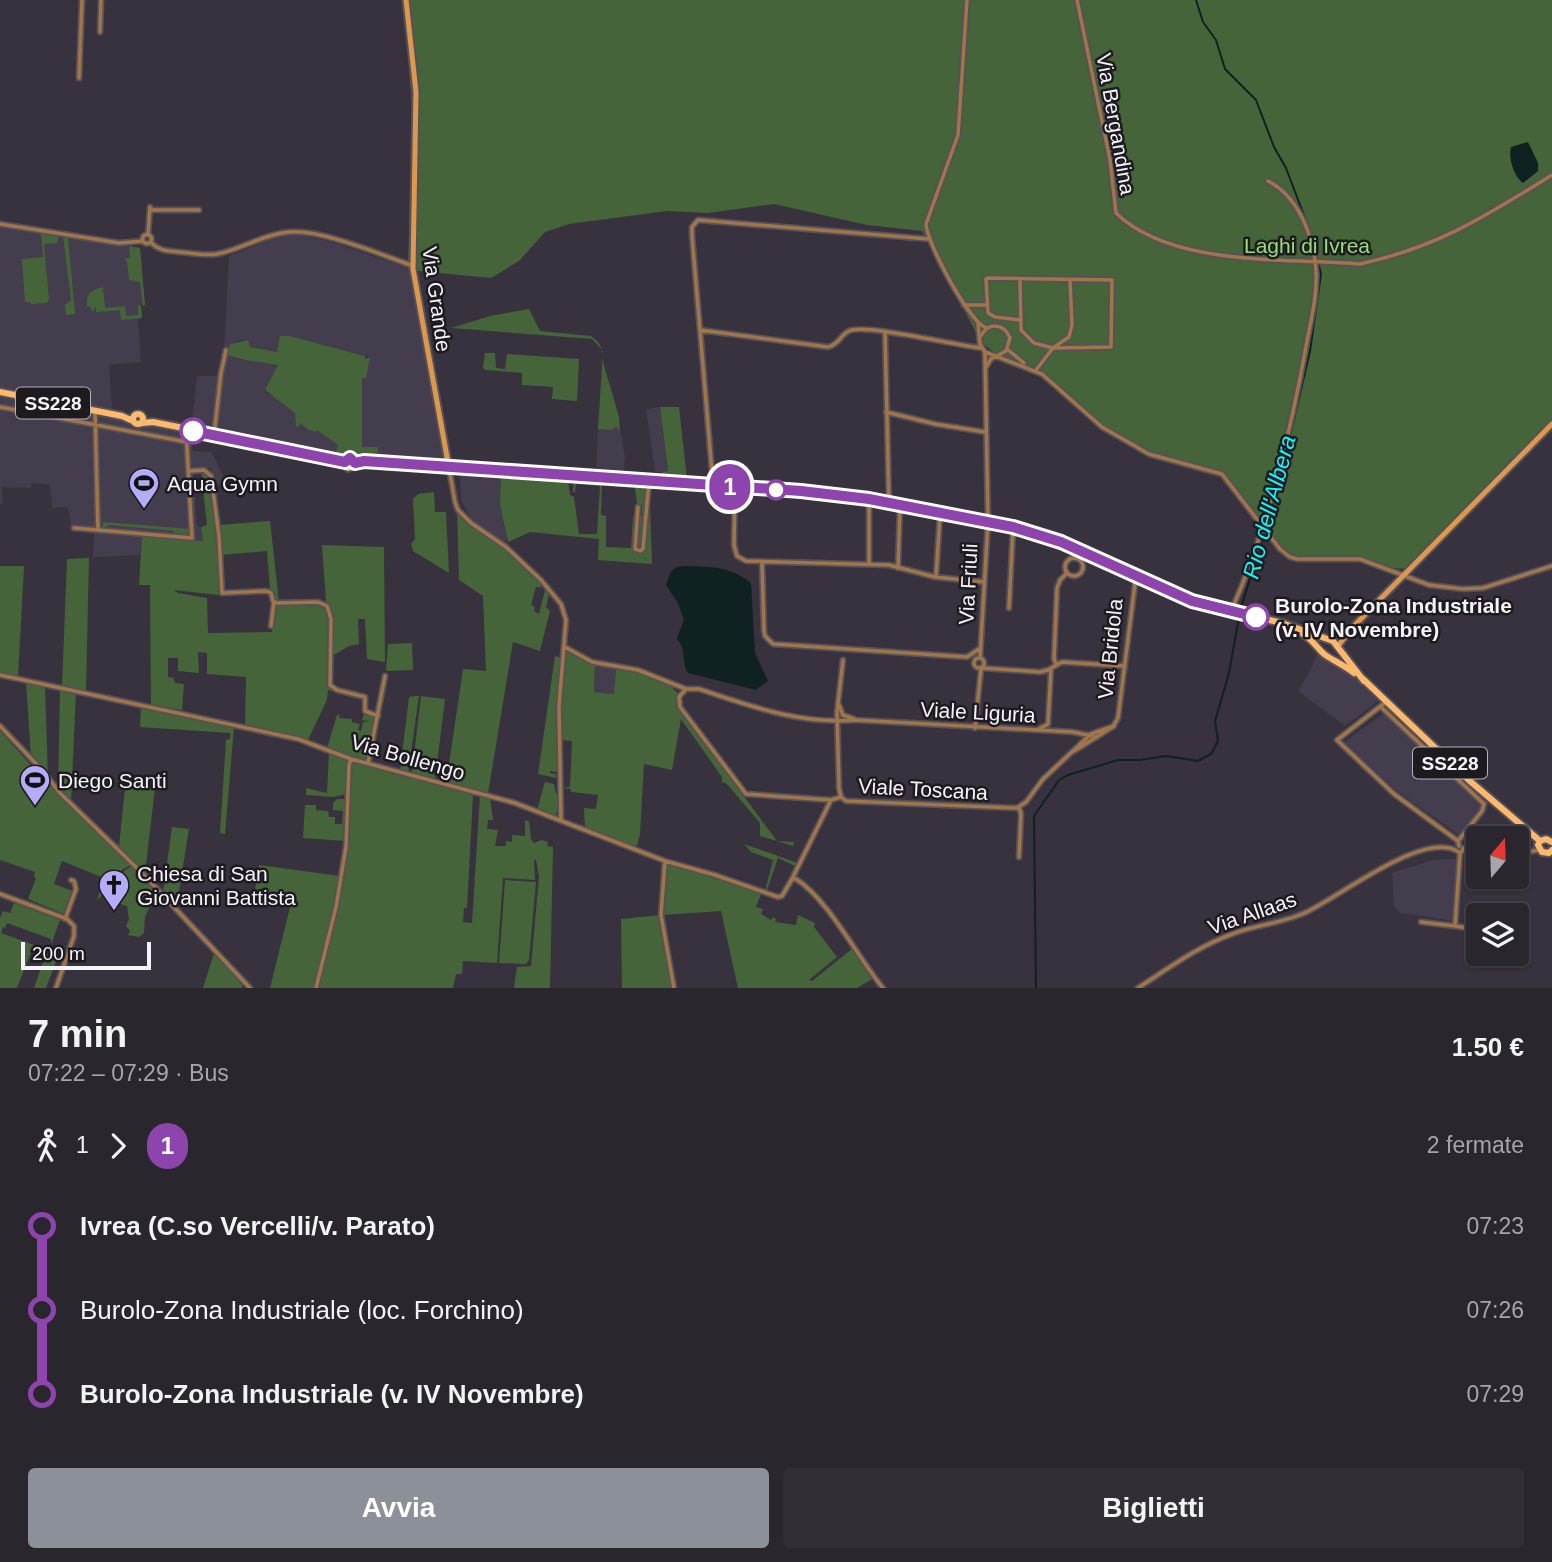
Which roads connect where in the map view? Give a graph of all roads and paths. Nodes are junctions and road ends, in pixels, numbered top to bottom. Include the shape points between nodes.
1 (82, 0) edge
2 (101, 0) edge
3 (406, 0) edge
4 (967, 0) edge
5 (1077, 0) edge
6 (100, 32) dead end
7 (79, 78) dead end
8 (1552, 175) edge
9 (1268, 181) dead end
10 (199, 210) dead end
11 (0, 224) edge
12 (148, 235) junction
13 (929, 239) junction
14 (143, 241) junction
15 (151, 242) junction
16 (1315, 262) junction
17 (413, 266) junction
18 (1020, 279) junction
19 (1070, 280) junction
20 (964, 305) junction
21 (986, 305) junction
22 (1021, 320) junction
23 (978, 324) junction
24 (987, 328) junction
25 (700, 330) junction
26 (885, 332) junction
27 (982, 345) junction
28 (1053, 348) junction
29 (1007, 349) junction
30 (226, 350) dead end
31 (998, 355) junction
32 (1029, 368) junction
33 (985, 369) junction
34 (1036, 370) junction
35 (0, 392) edge
36 (54, 403) junction
37 (0, 407) edge
38 (95, 411) junction
39 (886, 412) junction
40 (55, 417) junction
41 (138, 421) junction
42 (1552, 424) edge
43 (96, 425) junction
44 (187, 429) junction
45 (985, 432) junction
46 (136, 433) junction
47 (214, 435) junction
48 (187, 442) junction
49 (450, 468) junction
50 (189, 471) junction
51 (651, 482) junction
52 (713, 486) junction
53 (735, 487) junction
54 (869, 499) junction
55 (889, 503) junction
56 (900, 505) junction
57 (638, 507) dead end
58 (940, 513) junction
59 (988, 522) junction
60 (1263, 525) junction
61 (1013, 527) junction
62 (74, 528) dead end
63 (98, 530) junction
64 (762, 562) junction
65 (869, 563) junction
66 (1552, 566) edge
67 (898, 568) junction
68 (1067, 573) junction
69 (1136, 576) junction
70 (1403, 576) junction
71 (936, 577) junction
72 (984, 582) junction
73 (274, 602) junction
74 (1009, 608) dead end
75 (1233, 612) junction
76 (271, 626) dead end
77 (1292, 627) junction
78 (1349, 631) junction
79 (1330, 640) junction
80 (565, 647) junction
81 (1338, 647) junction
82 (981, 648) junction
83 (831, 649) junction
84 (1322, 650) junction
85 (854, 651) junction
86 (976, 657) junction
87 (1331, 657) junction
88 (843, 660) junction
89 (1056, 664) junction
90 (1125, 666) junction
91 (982, 668) junction
92 (1050, 669) junction
93 (0, 675) edge
94 (385, 676) dead end
95 (1364, 681) junction
96 (686, 689) junction
97 (839, 702) junction
98 (1384, 705) junction
99 (378, 716) junction
100 (856, 720) junction
101 (838, 722) junction
102 (0, 726) edge
103 (1114, 726) junction
104 (975, 727) junction
105 (1034, 731) junction
106 (1073, 732) junction
107 (1089, 735) junction
108 (1097, 737) junction
109 (1083, 742) junction
110 (1074, 751) junction
111 (351, 760) junction
112 (368, 763) junction
113 (841, 797) junction
114 (831, 800) junction
115 (1018, 808) junction
116 (561, 820) junction
117 (1540, 841) junction
118 (1552, 842) edge
119 (1459, 848) junction
120 (1466, 849) edge
121 (1539, 850) junction
122 (1552, 850) edge
123 (1530, 852) edge
124 (1019, 857) dead end
125 (665, 861) junction
126 (71, 880) dead end
127 (791, 881) junction
128 (0, 894) edge
129 (65, 918) junction
130 (1421, 922) dead end
131 (1455, 926) junction
132 (1466, 928) edge
133 (56, 988) edge
134 (250, 988) edge
135 (316, 988) edge
136 (674, 988) edge
137 (883, 988) edge
138 (1138, 988) edge

1 - 7 street
2 - 6 street
3 - 17 street, Via Grande via 416,92
4 - 13 street via 958,135 926,219
5 - 16 street, Via Bergandina via 1110,160 1116,213 1151,237 1193,252
8 - 16 street, Via Bergandina via 1438,241 1360,264
9 - 16 street via 1291,200 1306,227
10 - 12 street via 150,209
11 - 14 street via 119,243
12 - 14 street
12 - 15 street
13 - 20 street
13 - 25 street via 698,220 692,236
14 - 15 street
15 - 17 street via 164,250 206,255 275,234 302,232
16 - 60 street via 1316,289 1303,363
17 - 49 street, Via Grande
18 - 19 street
18 - 21 street via 986,279
18 - 22 street
19 - 28 street via 1070,332
19 - 28 street via 1112,280 1111,346
20 - 21 street
20 - 23 street
21 - 22 street via 990,315
22 - 28 street via 1021,330 1034,343
23 - 24 street
23 - 27 street, Via Friuli
24 - 27 street
24 - 29 street via 1006,331 1010,338
25 - 26 street via 828,347 848,331
25 - 52 street
26 - 27 street
26 - 39 street
27 - 31 street
27 - 33 street, Via Friuli
28 - 34 street
29 - 31 street
29 - 32 street
30 - 47 street
31 - 32 street
31 - 33 street
32 - 34 street
33 - 45 street, Via Friuli
34 - 60 street via 1102,427 1149,454 1222,474
35 - 36 main road, SS228
36 - 38 main road, SS228
36 - 40 street
37 - 40 street
38 - 41 main road, SS228
38 - 43 street
39 - 45 street
39 - 55 street
40 - 43 street
41 - 44 main road, SS228
41 - 46 street
42 - 70 street
43 - 46 street
43 - 63 street
44 - 47 main road, SS228
44 - 48 street
45 - 59 street, Via Friuli
46 - 48 street
47 - 49 main road, SS228 via 345,462 348,468 364,461
48 - 50 street
49 - 51 main road, SS228
49 - 80 street via 455,502 464,517 506,547 561,604
50 - 63 street via 192,538
50 - 73 street via 204,470 211,476 222,593 269,591
51 - 52 main road, SS228
51 - 57 street via 640,551 635,549
52 - 53 main road, SS228
53 - 54 main road, SS228
53 - 64 street via 737,556
54 - 55 main road, SS228
54 - 65 street
55 - 56 main road, SS228
56 - 58 main road, SS228
56 - 67 street
58 - 59 main road, SS228
58 - 71 street
59 - 61 main road, SS228
59 - 72 street, Via Friuli
60 - 70 street via 1290,557 1360,559
60 - 75 street
61 - 69 main road, SS228 via 1061,542
61 - 74 street
62 - 63 street
64 - 65 street
64 - 83 street via 768,641
65 - 67 street
66 - 70 street via 1483,588 1442,588
67 - 71 street
68 - 68 street via 1081,573 1079,560 1066,562
68 - 89 street via 1057,588
69 - 75 main road, SS228 via 1192,601
69 - 90 street, Via Bridola
70 - 78 street
71 - 72 street
72 - 82 street, Via Friuli
73 - 76 street
73 - 99 street via 327,606 331,619 330,685 365,697 364,710
75 - 77 main road, SS228
77 - 79 main road, SS228
77 - 84 main road, SS228
78 - 79 street
78 - 81 street
79 - 81 main road
79 - 84 main road
80 - 96 street, Viale Liguria via 592,662 638,670
80 - 116 street via 559,706
81 - 87 main road
81 - 95 main road, SS228
82 - 86 street
82 - 86 street, Via Friuli
83 - 85 street
83 - 88 street
84 - 87 main road
85 - 86 street
85 - 88 street
86 - 91 street via 977,667
87 - 95 main road, SS228
88 - 97 street, Viale Toscana
89 - 90 street
89 - 92 street
90 - 103 street, Via Bridola
91 - 92 street
91 - 104 street
92 - 105 street via 1049,720 1046,727
93 - 111 street, Via Bollengo via 275,733
94 - 99 street
95 - 98 main road, SS228
96 - 101 street, Viale Liguria via 699,689 771,713
96 - 114 street via 679,697 680,707 746,794
97 - 100 street via 844,715
97 - 101 street, Viale Toscana
98 - 117 main road, SS228
98 - 119 street via 1484,804
98 - 119 street via 1337,740
99 - 112 street
100 - 101 street, Viale Liguria
100 - 104 street, Viale Liguria
101 - 113 street, Viale Toscana
102 - 134 street
103 - 107 street, Via Bridola
103 - 108 street, Via Bridola
104 - 105 street, Viale Liguria
105 - 106 street, Viale Liguria
106 - 107 street, Viale Liguria
106 - 109 street
107 - 108 street, Viale Liguria
107 - 109 street, Via Bridola
108 - 110 street, Via Bridola
109 - 110 street, Via Bridola
110 - 115 street, Via Bridola
111 - 112 street, Via Bollengo
111 - 135 street via 346,847
112 - 116 street, Via Bollengo via 503,799
113 - 114 street
113 - 115 street, Viale Toscana via 850,802
114 - 127 street
115 - 124 street
116 - 125 street, Via Bollengo
117 - 118 main road
117 - 121 main road
119 - 120 street, Via Allaas
119 - 131 street
119 - 138 street, Via Allaas via 1400,858 1302,914 1211,942
121 - 122 main road via 1545,854
121 - 123 street
125 - 127 street, Via Bollengo via 778,897
125 - 136 street via 661,915
126 - 129 street via 76,889
127 - 137 street via 800,881 811,893
128 - 129 street
129 - 133 street via 75,929
130 - 131 street
131 - 132 street

